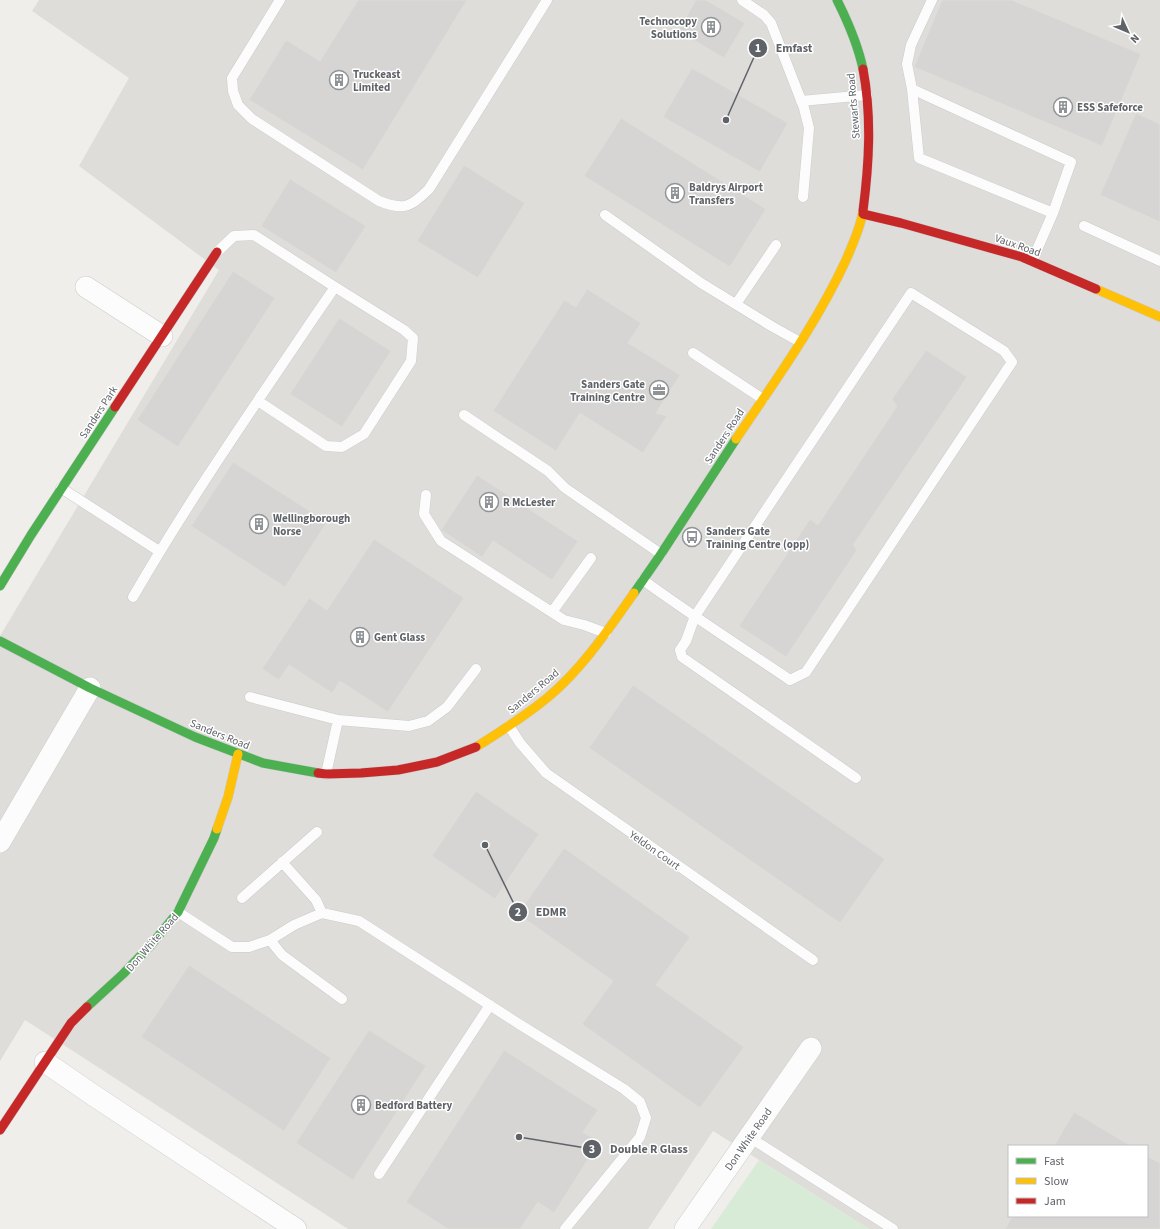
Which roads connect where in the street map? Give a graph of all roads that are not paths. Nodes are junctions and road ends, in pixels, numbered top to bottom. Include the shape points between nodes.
1 (280, 0) edge
2 (547, 0) edge
3 (742, 0) edge
4 (837, 0) edge
5 (932, 0) edge
6 (912, 89) junction
7 (867, 95) junction
8 (801, 101) junction
9 (803, 197) dead end
10 (1053, 213) junction
11 (863, 214) junction
12 (605, 215) dead end
13 (1084, 226) dead end
14 (776, 245) dead end
15 (217, 252) joint
16 (1032, 261) junction
17 (1160, 261) edge
18 (86, 287) dead end
19 (335, 287) junction
20 (736, 304) junction
21 (1160, 317) edge
22 (162, 336) junction
23 (800, 342) junction
24 (693, 353) dead end
25 (763, 399) junction
26 (258, 400) junction
27 (464, 415) dead end
28 (62, 488) junction
29 (426, 495) dead end
30 (159, 551) junction
31 (661, 554) junction
32 (590, 558) dead end
33 (643, 580) junction
34 (0, 586) edge
35 (133, 597) dead end
36 (552, 612) junction
37 (695, 616) junction
38 (606, 634) junction
39 (0, 641) edge
40 (476, 669) dead end
41 (90, 688) junction
42 (250, 697) dead end
43 (338, 720) junction
44 (509, 726) junction
45 (238, 754) junction
46 (326, 774) junction
47 (856, 778) dead end
48 (317, 832) dead end
49 (0, 842) edge
50 (282, 862) junction
51 (242, 898) dead end
52 (178, 912) junction
53 (322, 913) junction
54 (270, 940) junction
55 (813, 960) dead end
56 (342, 999) dead end
57 (490, 1005) junction
58 (811, 1048) dead end
59 (45, 1062) junction
60 (0, 1130) edge
61 (749, 1137) junction
62 (379, 1174) dead end
63 (296, 1229) edge
64 (565, 1229) edge
65 (685, 1229) edge
66 (892, 1229) edge

1 - 2 lane via 232,78 238,105 252,119 379,202 391,206 408,206 430,189
3 - 8 lane via 771,23
4 - 7 street, Stewarts Road via 859,54
5 - 6 lane via 911,45 907,64
6 - 10 lane via 918,158
6 - 10 lane via 1071,162
7 - 8 lane
7 - 11 street, Stewarts Road via 868,170
8 - 9 lane via 809,128
10 - 16 lane
11 - 16 street, Vaux Road
11 - 23 street, Sanders Road via 835,283
12 - 20 lane via 701,283
13 - 17 lane
14 - 20 lane
15 - 19 lane via 234,236 254,235
15 - 22 street, Sanders Park
16 - 21 street, Vaux Road
18 - 22 street
19 - 26 lane
19 - 26 lane via 413,338 411,361 364,434 342,446 326,446
20 - 23 lane
22 - 28 street, Sanders Park
23 - 25 street, Sanders Road
24 - 25 lane
25 - 31 street, Sanders Road
26 - 30 lane
27 - 31 lane via 548,471 565,488
28 - 30 lane
28 - 34 street, Sanders Park
29 - 36 lane via 424,514 440,541
30 - 35 lane
31 - 33 street, Sanders Road
32 - 36 lane
33 - 37 lane
33 - 38 street, Sanders Road
36 - 38 lane via 564,620
37 - 37 lane via 790,680 806,672 1012,362 1004,351 911,293
37 - 47 lane via 686,642 680,650 682,657
38 - 44 street, Sanders Road via 577,669 547,698
39 - 41 street, Sanders Road
40 - 43 lane via 447,706 428,721 409,726
41 - 45 street, Sanders Road
41 - 49 street
42 - 43 lane
43 - 46 lane
44 - 46 street, Sanders Road via 475,748 437,762 398,770
44 - 55 lane, Yeldon Court via 546,773
45 - 46 street, Sanders Road via 263,763
45 - 52 street, Don White Road via 228,797 214,838
48 - 50 lane
50 - 51 lane
50 - 53 lane via 316,900
52 - 54 lane via 232,948 249,947
52 - 59 street, Don White Road via 142,955 71,1023
53 - 54 lane via 294,925
53 - 57 lane via 359,921
54 - 56 lane via 282,955
57 - 62 lane
57 - 64 lane via 624,1089 640,1102 646,1118 640,1137
58 - 61 street, Don White Road
59 - 60 street, Don White Road
59 - 63 street
61 - 65 street, Don White Road
61 - 66 lane

